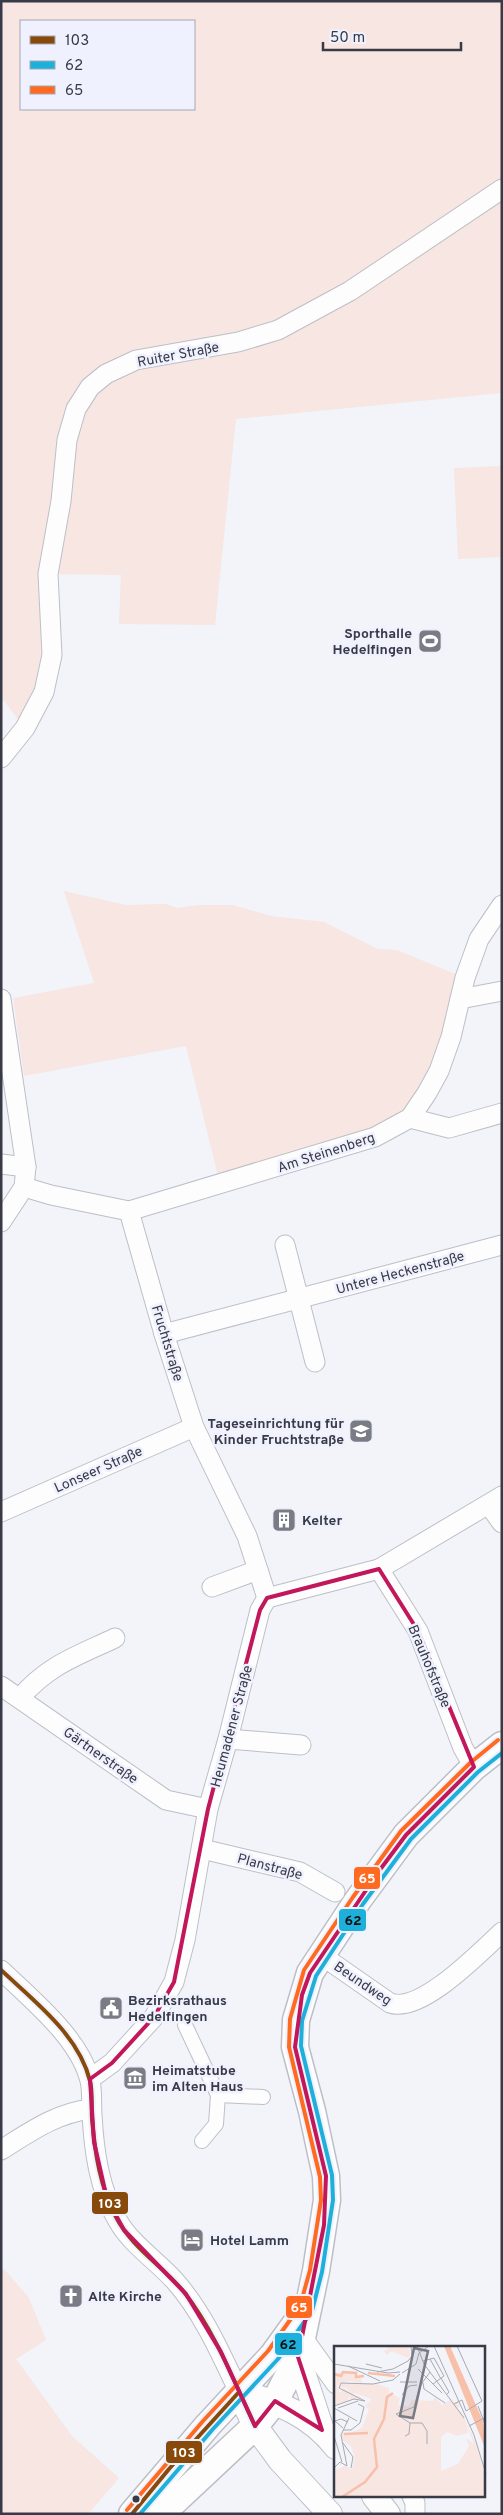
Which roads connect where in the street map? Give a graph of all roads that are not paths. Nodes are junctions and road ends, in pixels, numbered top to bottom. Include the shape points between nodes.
1 (502, 189) edge
2 (1, 758) edge
3 (502, 905) edge
4 (502, 991) edge
5 (1, 999) edge
6 (460, 999) junction
7 (502, 1113) edge
8 (410, 1118) junction
9 (1, 1164) edge
10 (26, 1167) junction
11 (24, 1187) junction
12 (129, 1211) junction
13 (1, 1222) edge
14 (285, 1245) dead end
15 (502, 1245) edge
16 (298, 1299) junction
17 (164, 1334) junction
18 (315, 1362) dead end
19 (194, 1427) junction
20 (495, 1501) edge
21 (1, 1512) edge
22 (502, 1523) edge
23 (379, 1569) junction
24 (258, 1570) junction
25 (212, 1587) dead end
26 (267, 1598) junction
27 (115, 1638) dead end
28 (1, 1686) edge
29 (20, 1698) junction
30 (228, 1739) junction
31 (300, 1745) dead end
32 (502, 1745) edge
33 (474, 1767) junction
34 (208, 1809) junction
35 (202, 1849) junction
36 (335, 1892) dead end
37 (502, 1932) edge
38 (321, 1955) junction
39 (1, 1970) edge
40 (185, 2025) dead end
41 (90, 2080) junction
42 (218, 2095) junction
43 (263, 2097) dead end
44 (91, 2109) junction
45 (202, 2141) dead end
46 (1, 2150) edge
47 (306, 2309) junction
48 (301, 2347) junction
49 (334, 2382) edge
50 (239, 2392) junction
51 (275, 2401) junction
52 (254, 2426) junction
53 (329, 2438) edge
54 (376, 2498) edge
55 (413, 2498) edge
56 (132, 2514) edge
57 (161, 2514) edge
58 (330, 2514) edge
59 (388, 2514) edge
60 (415, 2514) edge

1 - 2 street, Ruiter Straße via 350,291 278,330 238,342 136,360 106,374 90,387 76,409 67,440 61,501 48,574 52,655 44,692 25,728
3 - 6 street, Am Steinenberg via 479,940
4 - 6 street
5 - 10 street
6 - 8 street, Am Steinenberg via 439,1070
7 - 8 street via 449,1128
8 - 12 street, Am Steinenberg via 375,1137
9 - 10 street
10 - 11 street
11 - 12 street
11 - 13 street
12 - 17 street, Fruchtstraße
14 - 16 street
15 - 16 street, Untere Heckenstraße
16 - 17 street, Untere Heckenstraße
16 - 18 street
17 - 19 street, Fruchtstraße
19 - 21 street, Lonseer Straße
19 - 24 street, Fruchtstraße via 247,1536
20 - 22 street
20 - 23 street
23 - 26 street
23 - 33 street, Brauhofstraße via 418,1631 463,1748
24 - 25 street
24 - 26 street, Fruchtstraße
26 - 30 street, Heumadener Straße via 260,1610
27 - 29 street via 55,1666
28 - 29 street, Gärtnerstraße
29 - 34 street, Gärtnerstraße via 166,1800
30 - 31 street
30 - 34 street, Heumadener Straße
32 - 33 main road
33 - 38 main road via 406,1834
34 - 35 street, Heumadener Straße
35 - 36 street, Planstraße via 300,1872
35 - 41 street, Heumadener Straße via 174,1982 154,2017 112,2063
37 - 38 street, Beundweg via 448,1981 398,2006
38 - 47 main road via 302,1995 295,2034 299,2066 321,2152 327,2200 316,2271
39 - 41 street via 74,2046
40 - 42 street
41 - 44 street
42 - 43 street
42 - 45 street via 216,2124
44 - 46 street via 64,2113
44 - 50 street via 101,2181 117,2220 186,2294 221,2352
47 - 48 main road
47 - 50 main road via 273,2355
48 - 49 street
48 - 51 main road
48 - 53 street
50 - 51 street
50 - 52 street
50 - 56 main road
51 - 52 main road
51 - 53 street via 306,2418
52 - 57 main road
52 - 58 street via 280,2460
54 - 59 street
55 - 60 street

